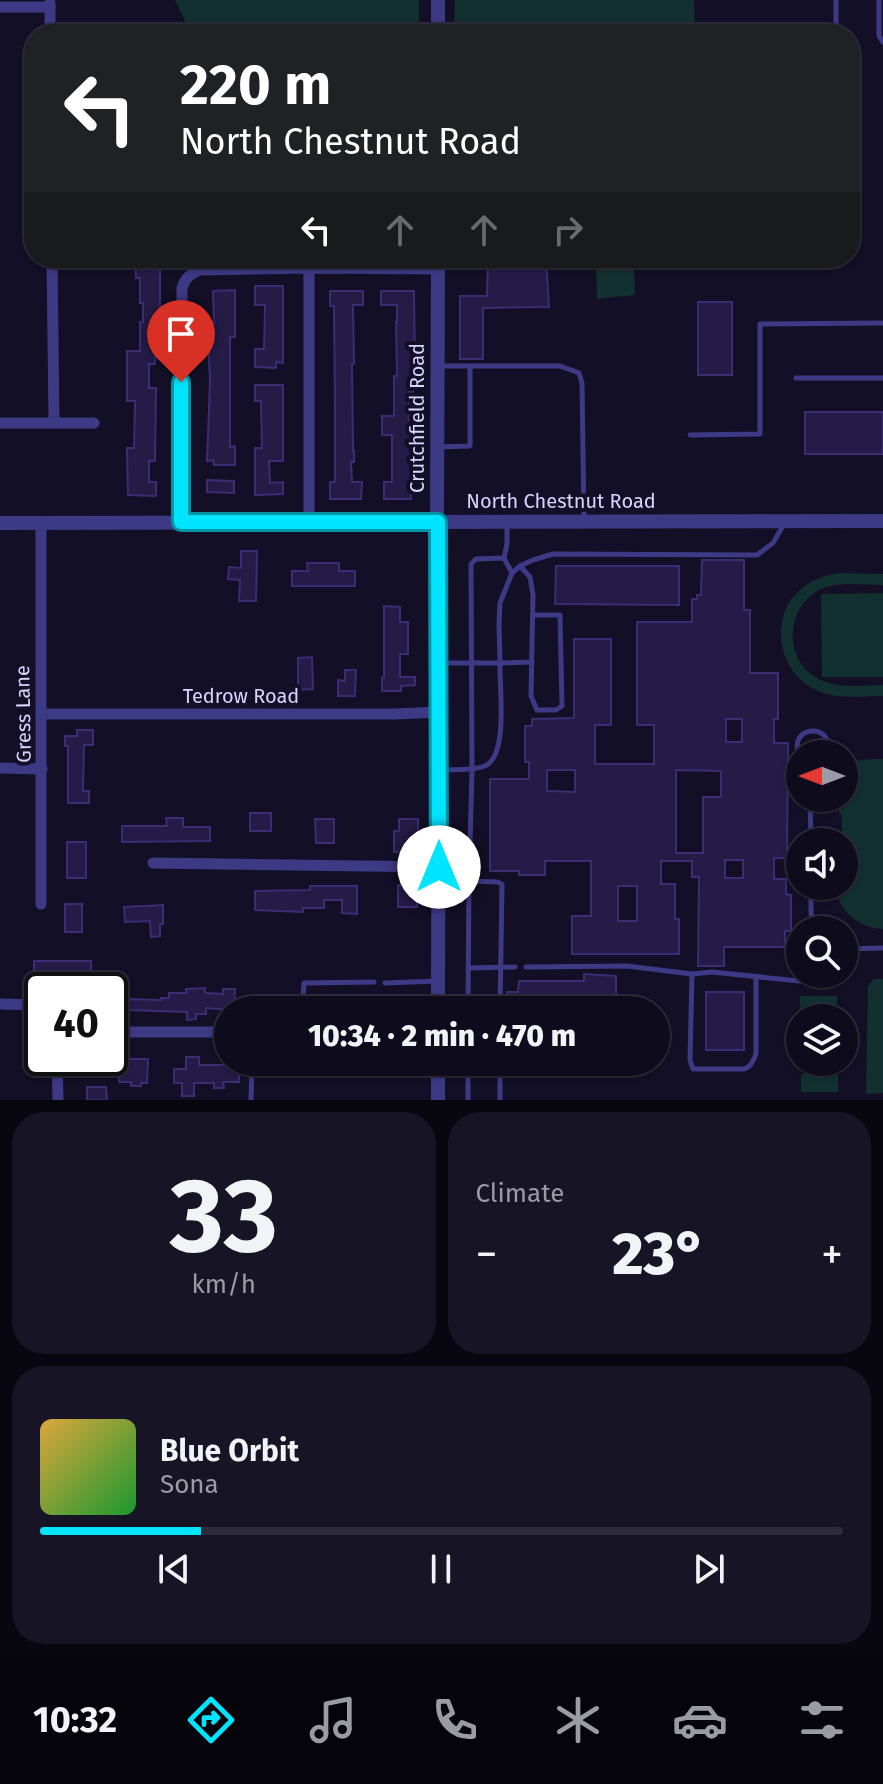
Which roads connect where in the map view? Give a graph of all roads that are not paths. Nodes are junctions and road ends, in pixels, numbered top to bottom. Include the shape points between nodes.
1 (438, 0) edge
2 (836, 0) edge
3 (879, 0) edge
4 (50, 3) edge
5 (0, 7) edge
6 (50, 24) edge
7 (438, 24) edge
8 (836, 24) edge
9 (883, 42) edge
10 (52, 268) edge
11 (309, 268) joint
12 (438, 268) edge
13 (883, 323) edge
14 (438, 366) junction
15 (470, 366) junction
16 (796, 378) dead end
17 (883, 378) edge
18 (0, 423) edge
19 (54, 423) junction
20 (94, 423) dead end
21 (690, 435) dead end
22 (437, 447) junction
23 (309, 521) junction
24 (507, 521) junction
25 (584, 521) junction
26 (786, 521) junction
27 (883, 521) edge
28 (181, 522) junction
29 (438, 522) junction
30 (0, 523) edge
31 (41, 523) junction
32 (504, 558) junction
33 (520, 566) junction
34 (512, 573) junction
35 (533, 615) junction
36 (532, 662) junction
37 (439, 663) junction
38 (472, 663) junction
39 (500, 663) junction
40 (440, 712) junction
41 (41, 714) junction
42 (798, 740) edge
43 (827, 740) edge
44 (0, 768) edge
45 (472, 768) junction
46 (42, 769) junction
47 (439, 770) junction
48 (153, 863) dead end
49 (439, 867) junction
50 (469, 881) junction
51 (41, 904) dead end
52 (883, 948) edge
53 (858, 949) edge
54 (500, 967) junction
55 (515, 967) dead end
56 (526, 967) dead end
57 (469, 968) junction
58 (692, 974) junction
59 (756, 976) junction
60 (786, 979) edge
61 (439, 981) junction
62 (374, 982) dead end
63 (385, 983) dead end
64 (303, 996) edge
65 (438, 996) edge
66 (468, 996) edge
67 (500, 996) edge
68 (0, 1004) edge
69 (24, 1005) edge
70 (128, 1032) edge
71 (214, 1032) edge
72 (57, 1076) edge
73 (252, 1076) edge
74 (438, 1076) edge
75 (468, 1076) edge
76 (500, 1076) edge
77 (58, 1100) edge
78 (251, 1100) edge
79 (438, 1100) edge
80 (468, 1100) edge
81 (500, 1100) edge

1 - 7 street
2 - 8 lane
3 - 9 lane
4 - 5 street
4 - 6 street
10 - 19 street
11 - 23 street
11 - 28 street via 200,270 184,280
12 - 14 street, Crutchfield Road
13 - 21 lane via 760,324 760,434
14 - 15 lane
14 - 22 street, Crutchfield Road
15 - 22 lane via 470,446
15 - 25 lane via 560,366 579,373
16 - 17 lane
18 - 19 street
19 - 20 street
22 - 29 street, Crutchfield Road
23 - 28 street, North Chestnut Road
23 - 29 street, North Chestnut Road
24 - 25 street, North Chestnut Road
24 - 29 street, North Chestnut Road
24 - 32 lane
25 - 26 street, North Chestnut Road
26 - 27 street, North Chestnut Road
26 - 33 lane via 773,543 757,555 553,554
28 - 31 street, North Chestnut Road
29 - 37 street, Crutchfield Road
30 - 31 street, North Chestnut Road
31 - 41 street, Gress Lane
32 - 34 lane
32 - 38 lane via 476,559 471,564
33 - 34 lane
33 - 35 lane via 530,577
34 - 39 lane via 500,603
35 - 36 lane
35 - 36 lane via 560,615 562,706 556,710 537,710 531,696
36 - 39 lane
37 - 38 lane
37 - 40 street, Crutchfield Road
38 - 39 lane
38 - 45 lane
39 - 45 lane via 497,749 491,761
40 - 41 street, Tedrow Road
40 - 47 street, Crutchfield Road
41 - 46 street, Gress Lane
42 - 43 lane via 811,730
44 - 46 street
45 - 47 lane
45 - 50 lane
46 - 51 street, Gress Lane
47 - 49 street, Crutchfield Road
48 - 49 street
49 - 61 street, Crutchfield Road
50 - 54 lane via 502,884
50 - 57 lane
52 - 53 lane
54 - 55 lane
54 - 57 lane
54 - 67 lane
56 - 58 lane via 627,966
57 - 66 lane
58 - 59 lane
58 - 59 lane via 690,1060 693,1069 706,1070 744,1069 753,1062
59 - 60 lane
61 - 63 lane
61 - 65 street, Crutchfield Road
62 - 64 lane via 304,983
68 - 69 street
70 - 71 street
72 - 77 street
73 - 78 lane
74 - 79 street
75 - 80 lane
76 - 81 lane

